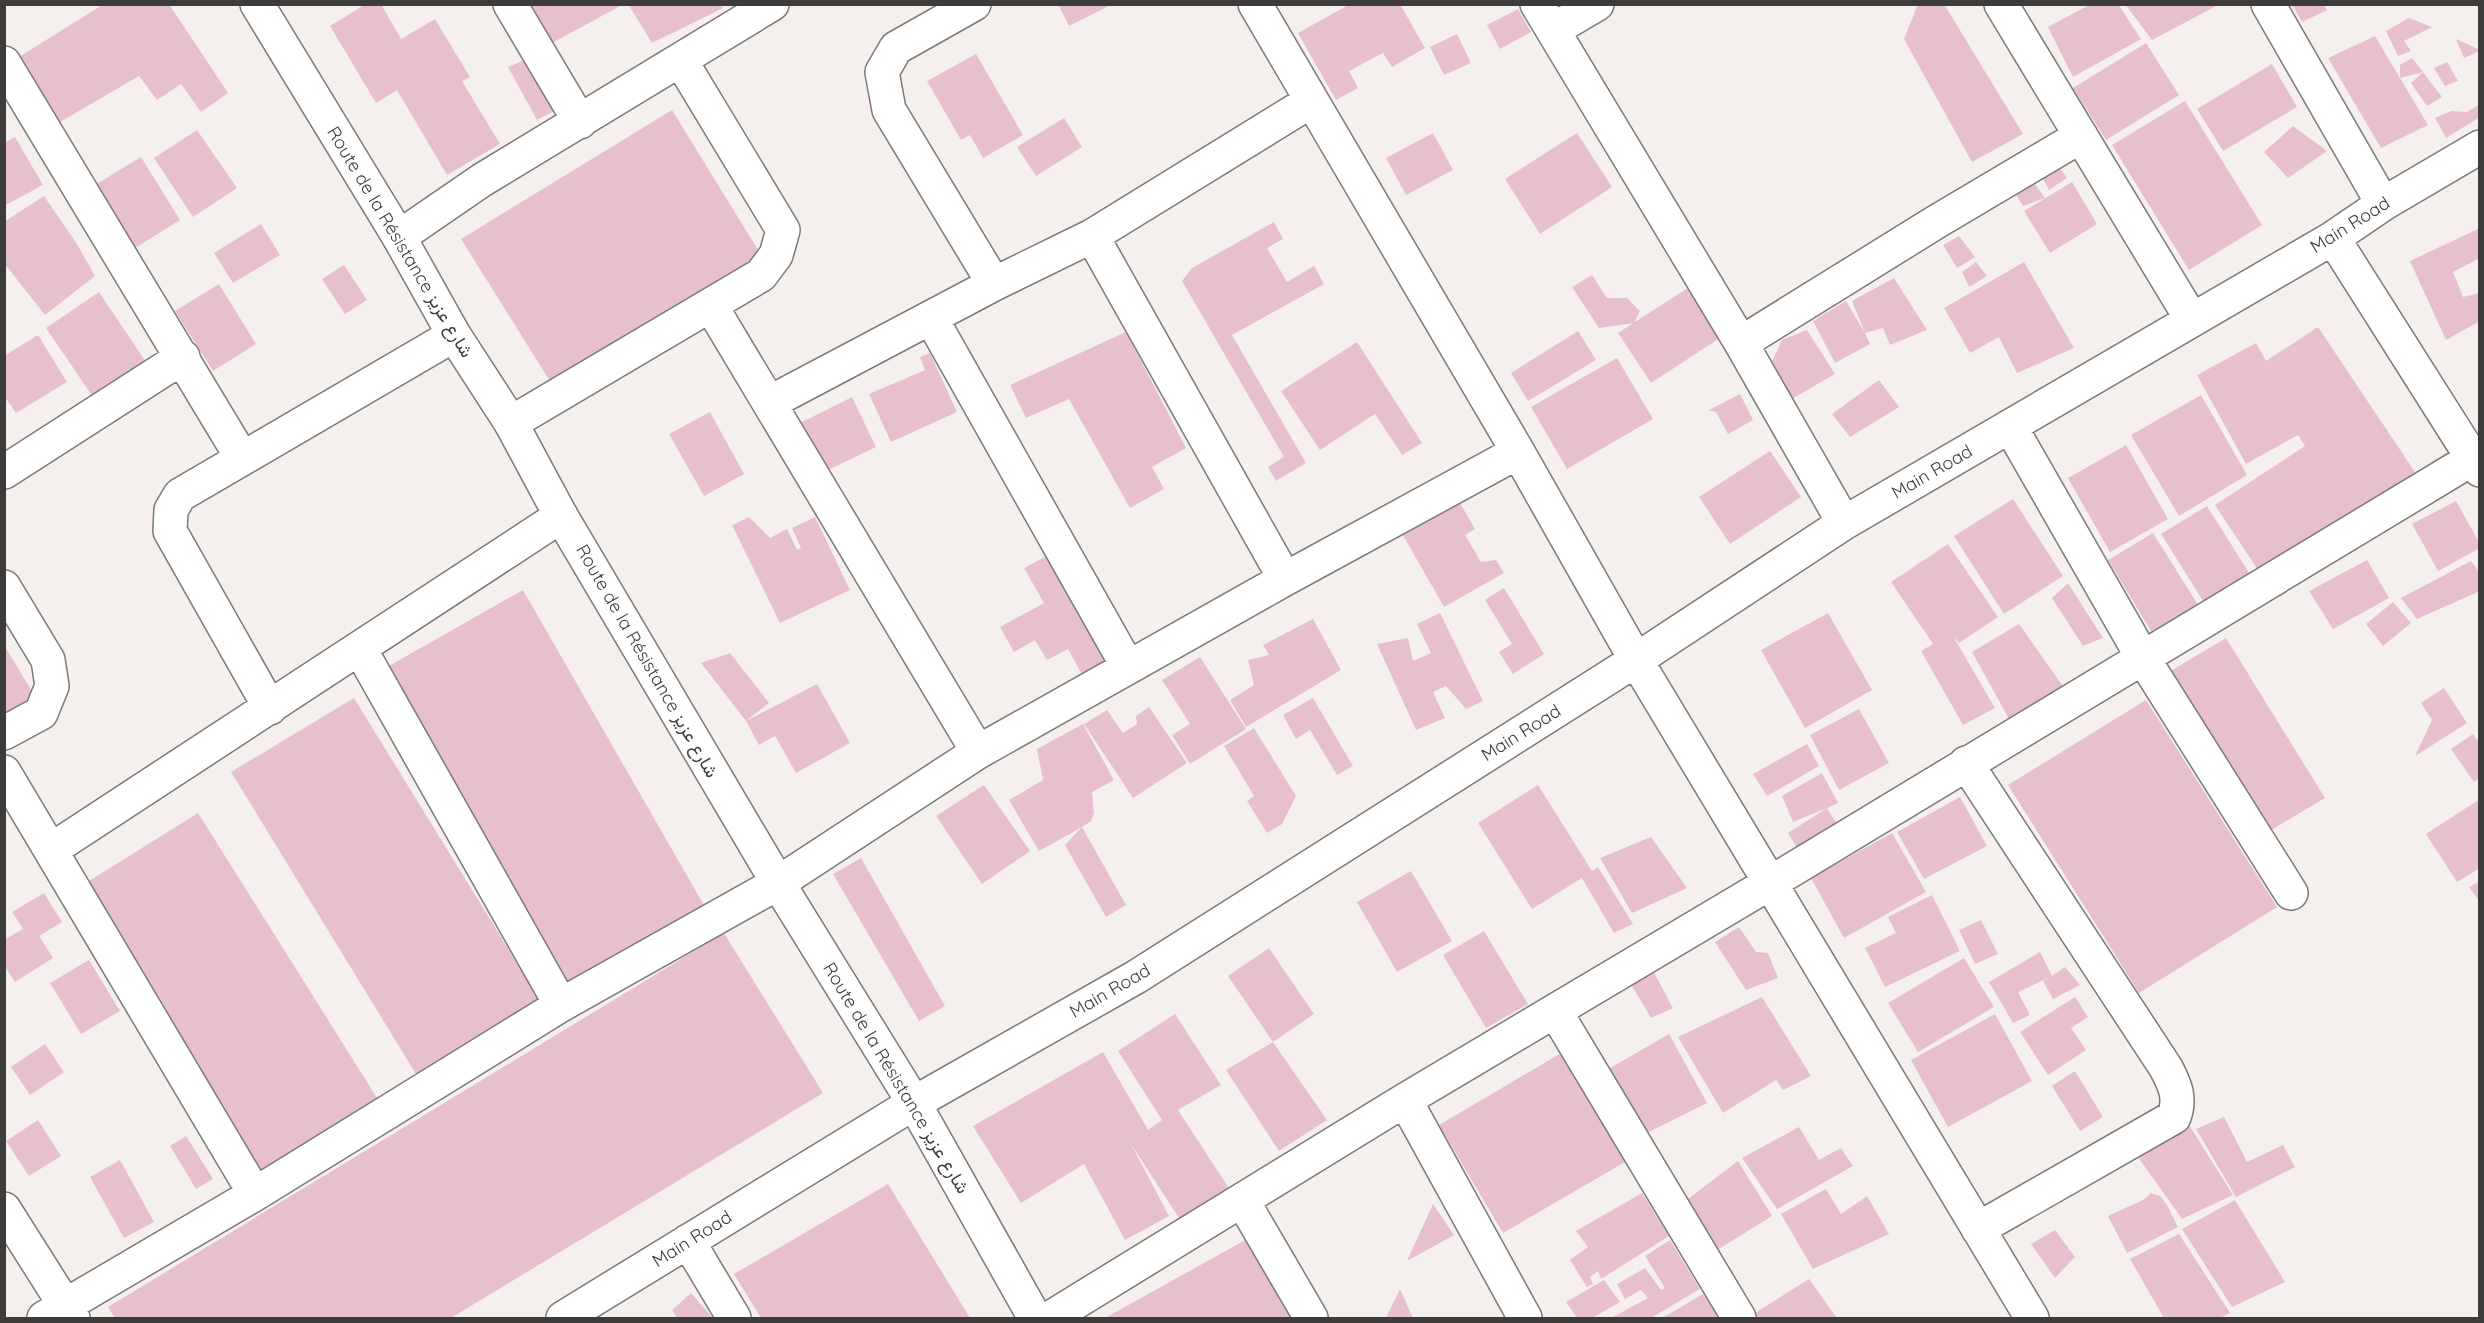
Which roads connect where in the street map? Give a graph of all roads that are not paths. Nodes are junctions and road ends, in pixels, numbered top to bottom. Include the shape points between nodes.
1 (257, 4) edge
2 (510, 4) edge
3 (772, 4) edge
4 (1255, 4) edge
5 (1597, 4) edge
6 (2001, 4) edge
7 (2268, 4) edge
8 (956, 9) edge
9 (733, 15) edge
10 (1545, 17) edge
11 (681, 61) junction
12 (4, 63) edge
13 (1311, 101) junction
14 (580, 122) junction
15 (2081, 136) junction
16 (2480, 147) edge
17 (2383, 204) junction
18 (1092, 236) junction
19 (399, 237) junction
20 (2333, 238) junction
21 (994, 284) junction
22 (711, 306) junction
23 (931, 318) junction
24 (2192, 320) junction
25 (454, 335) junction
26 (1741, 343) junction
27 (183, 357) junction
28 (769, 403) junction
29 (512, 423) junction
30 (2010, 426) junction
31 (1518, 452) junction
32 (242, 458) junction
33 (2476, 464) edge
34 (4, 472) edge
35 (561, 516) junction
36 (1844, 523) junction
37 (1285, 579) junction
38 (4, 587) edge
39 (360, 649) junction
40 (2143, 658) junction
41 (1636, 660) junction
42 (1128, 667) junction
43 (270, 708) junction
44 (4, 733) edge
45 (978, 752) junction
46 (1966, 763) junction
47 (4, 772) edge
48 (51, 850) junction
49 (1770, 883) junction
50 (778, 884) junction
51 (2291, 893) dead end
52 (561, 1005) junction
53 (1555, 1011) junction
54 (1405, 1100) junction
55 (914, 1103) junction
56 (255, 1194) junction
57 (1242, 1200) junction
58 (4, 1209) edge
59 (1978, 1229) junction
60 (688, 1241) junction
61 (61, 1314) edge
62 (563, 1318) edge
63 (734, 1318) edge
64 (1035, 1318) edge
65 (1050, 1318) edge
66 (1311, 1318) edge
67 (1525, 1318) edge
68 (1738, 1318) edge
69 (2032, 1318) edge

1 - 19 street, Route de la Résistance شارع عزيز
2 - 14 street
3 - 9 street
4 - 13 street
5 - 10 street
6 - 15 street
7 - 17 street
8 - 21 street via 896,48 882,72 889,110
9 - 11 street
10 - 26 street
11 - 14 street
11 - 22 street via 783,230 776,255 761,275
12 - 27 street
13 - 18 street
13 - 31 street
14 - 19 street via 482,180
15 - 24 street
15 - 26 street
16 - 17 street, Main Road
17 - 20 street, Main Road
18 - 21 street
18 - 37 street
19 - 25 street, Route de la Résistance شارع عزيز
20 - 24 street, Main Road
20 - 33 street
21 - 23 street
22 - 28 street
22 - 29 street
23 - 28 street
23 - 42 street
24 - 30 street, Main Road
25 - 29 street, Route de la Résistance شارع عزيز
25 - 32 street
26 - 36 street
27 - 32 street
27 - 34 street
28 - 45 street
29 - 35 street, Route de la Résistance شارع عزيز
30 - 36 street, Main Road
30 - 40 street
31 - 37 street
31 - 41 street
32 - 43 street via 180,495 171,510 170,531
33 - 40 street
35 - 39 street
35 - 50 street, Route de la Résistance شارع عزيز
36 - 41 street, Main Road
37 - 42 street
38 - 44 street via 48,660 52,686 41,713
39 - 43 street
39 - 52 street
40 - 46 street
40 - 51 street
41 - 49 street
41 - 55 street, Main Road via 1136,977
42 - 45 street
43 - 48 street
45 - 50 street
46 - 49 street
46 - 59 street via 2166,1068 2179,1105 2174,1117
47 - 48 street
48 - 56 street
49 - 53 street
49 - 59 street
50 - 52 street
50 - 55 street, Route de la Résistance شارع عزيز
52 - 56 street
53 - 54 street
53 - 68 street
54 - 57 street
54 - 67 street
55 - 60 street, Main Road
55 - 64 street, Route de la Résistance شارع عزيز
56 - 61 street
57 - 65 street
57 - 66 street
58 - 61 street
59 - 69 street
60 - 62 street, Main Road
60 - 63 street

